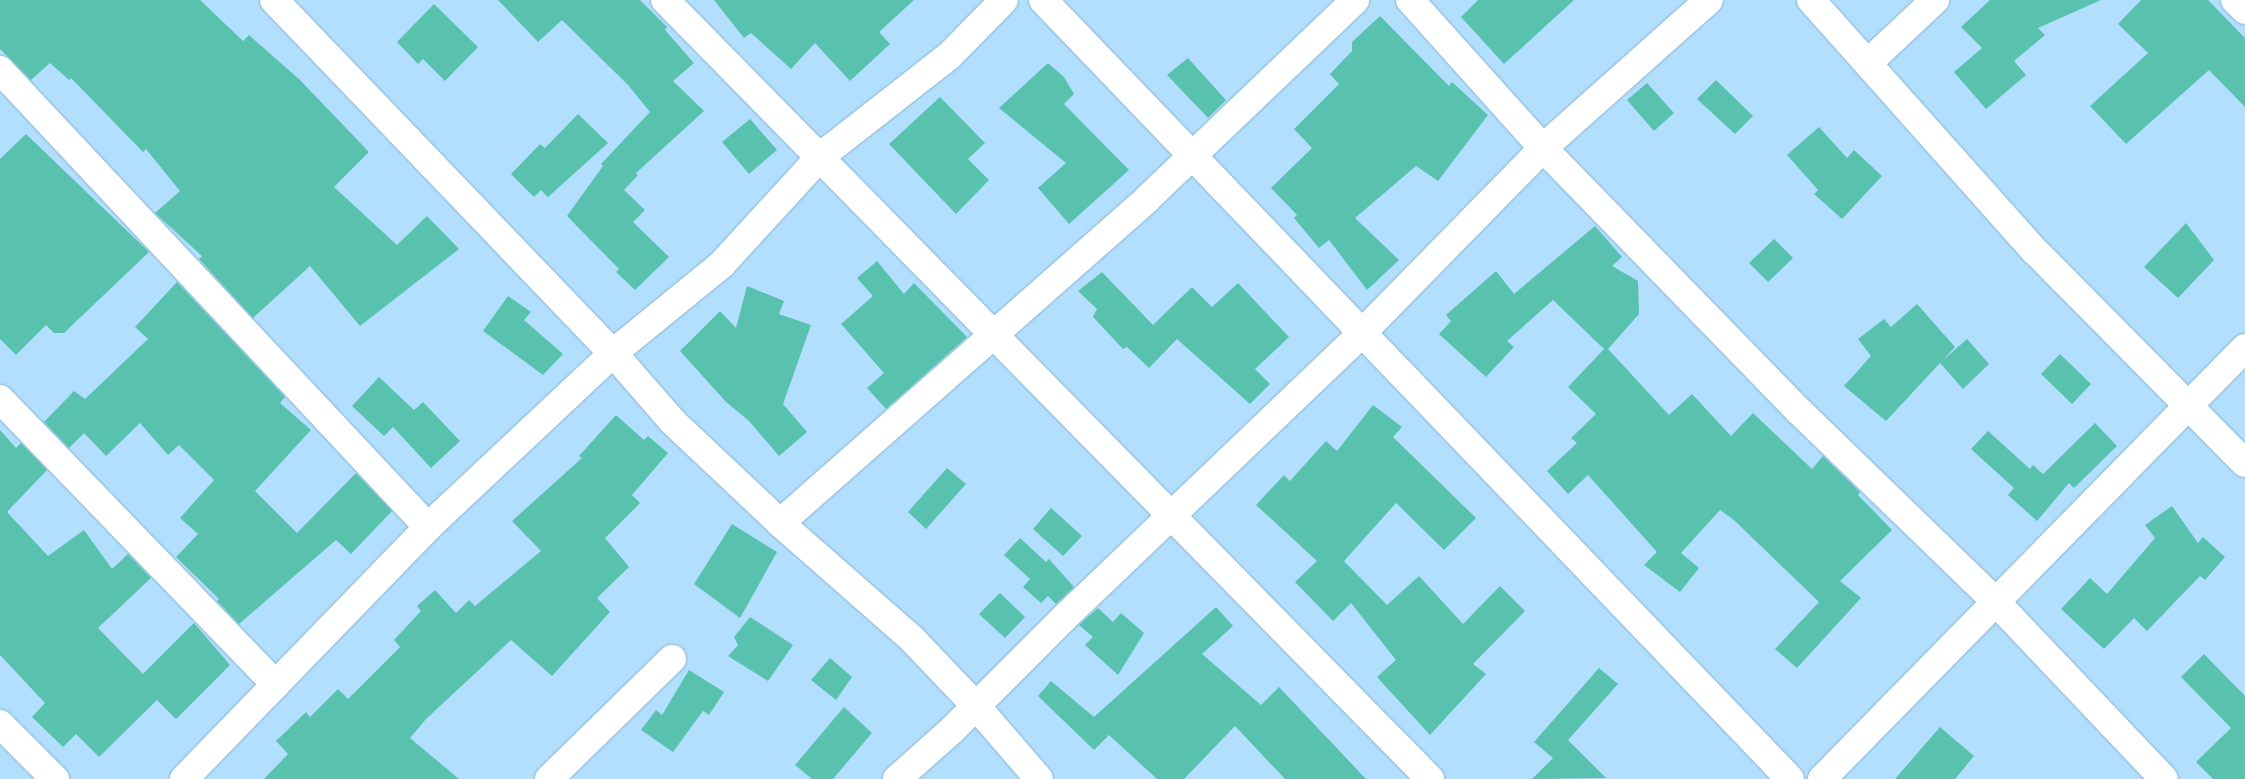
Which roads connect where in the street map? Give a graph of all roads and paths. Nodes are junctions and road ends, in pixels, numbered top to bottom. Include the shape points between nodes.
1 (274, 0) edge
2 (665, 0) edge
3 (1004, 0) edge
4 (1043, 0) edge
5 (1354, 0) edge
6 (1410, 0) edge
7 (1709, 0) edge
8 (1811, 0) edge
9 (1935, 0) edge
10 (2235, 0) edge
11 (2245, 10) edge
12 (1869, 62) junction
13 (0, 70) edge
14 (1543, 148) junction
15 (1194, 155) junction
16 (821, 156) junction
17 (994, 332) junction
18 (1362, 333) junction
19 (2245, 348) edge
20 (613, 353) junction
21 (0, 399) edge
22 (2189, 407) junction
23 (2245, 464) edge
24 (1170, 516) junction
25 (780, 523) junction
26 (428, 527) junction
27 (1994, 601) junction
28 (672, 659) dead end
29 (276, 686) junction
30 (976, 706) junction
31 (0, 724) edge
32 (54, 779) edge
33 (184, 779) edge
34 (549, 779) edge
35 (897, 779) edge
36 (1039, 779) edge
37 (1430, 779) edge
38 (1790, 779) edge
39 (1822, 779) edge
40 (2164, 779) edge

1 - 20 street
2 - 16 street
3 - 16 street via 949,56
4 - 15 street
5 - 15 street
6 - 14 street
7 - 14 street
8 - 12 street
9 - 12 street
10 - 11 street
12 - 22 street via 2035,251
13 - 26 street
14 - 18 street
14 - 27 street via 1800,412
15 - 17 street
15 - 18 street
16 - 17 street
16 - 20 street via 722,264
17 - 24 street
17 - 25 street
18 - 24 street
18 - 38 street
19 - 22 street
20 - 25 street via 673,422
20 - 26 street
21 - 29 street
22 - 23 street
22 - 27 street
24 - 30 street
24 - 37 street
25 - 30 street via 911,638
26 - 29 street
27 - 39 street
27 - 40 street
28 - 34 street
29 - 33 street
30 - 35 street
30 - 36 street
31 - 32 street

